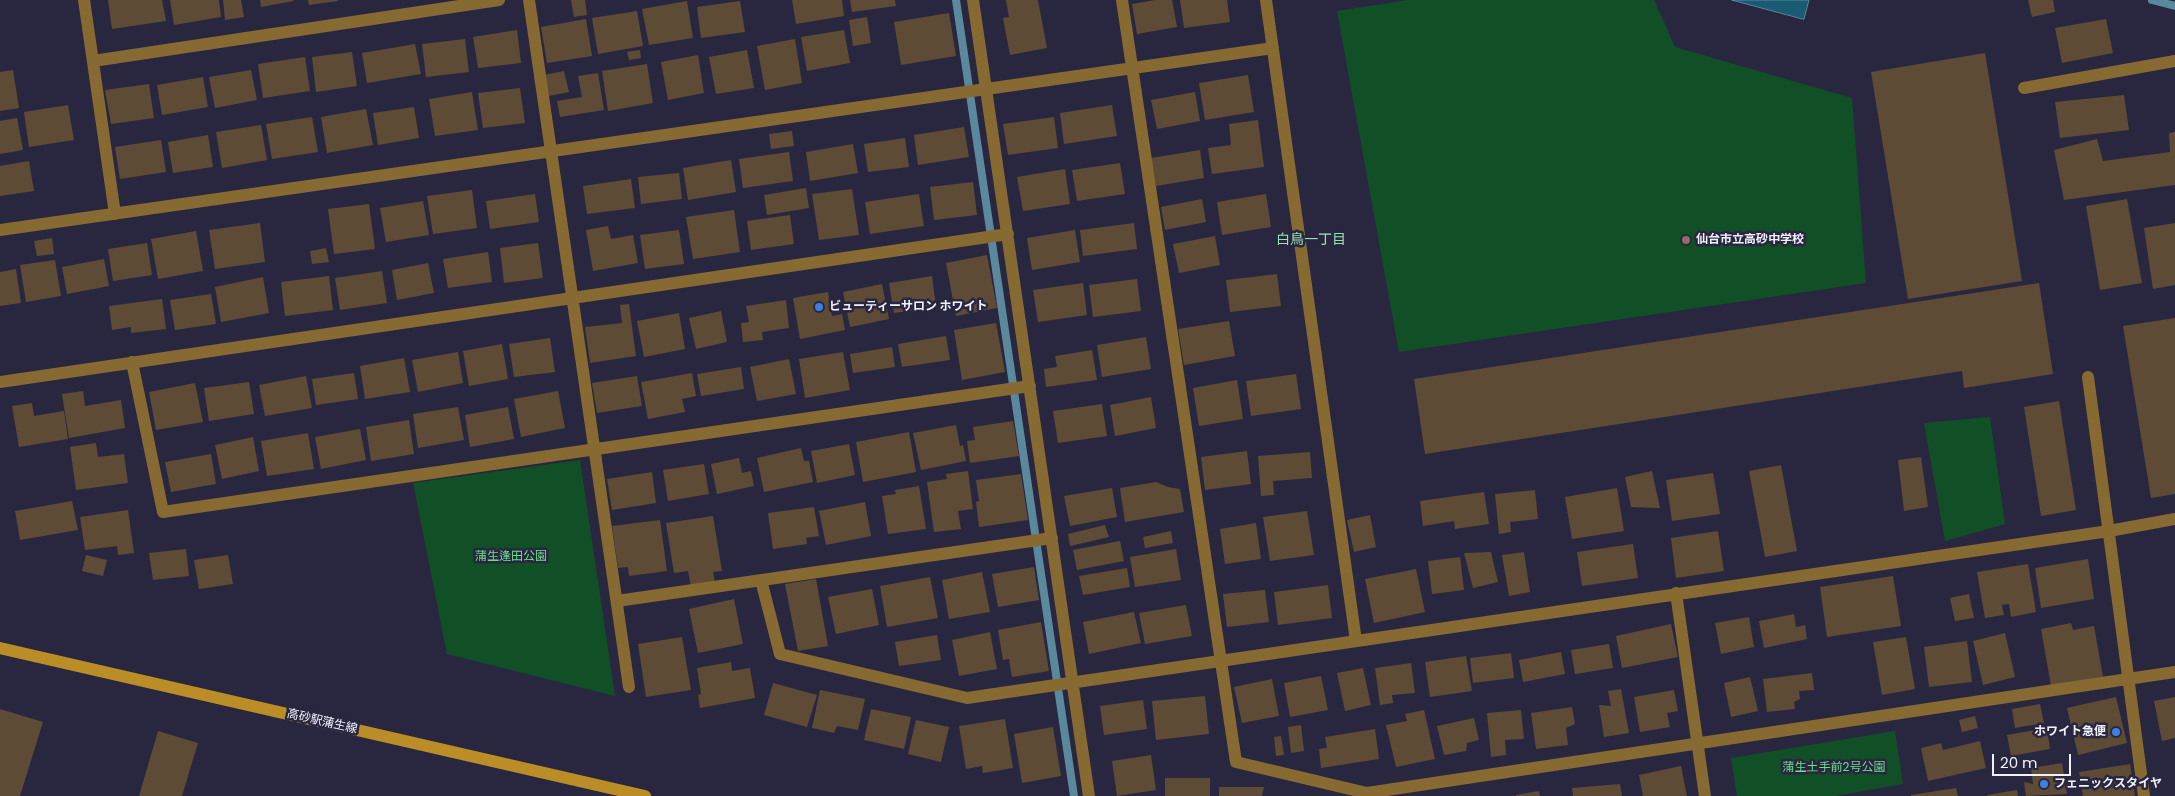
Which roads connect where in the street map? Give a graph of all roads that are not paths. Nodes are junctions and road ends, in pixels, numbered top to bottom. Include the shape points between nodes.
1 (84, 0) edge
2 (499, 0) edge
3 (529, 0) edge
4 (974, 0) edge
5 (1122, 0) edge
6 (1266, 0) edge
7 (1273, 48) junction
8 (93, 61) junction
9 (2175, 62) edge
10 (1132, 68) junction
11 (2024, 88) dead end
12 (982, 89) junction
13 (551, 151) junction
14 (115, 214) junction
15 (0, 230) edge
16 (997, 236) junction
17 (572, 298) junction
18 (132, 362) junction
19 (2088, 377) dead end
20 (0, 382) edge
21 (1018, 388) junction
22 (594, 450) junction
23 (2175, 519) edge
24 (2109, 531) junction
25 (1041, 540) junction
26 (761, 580) junction
27 (1676, 593) junction
28 (616, 601) junction
29 (1356, 641) junction
30 (0, 648) edge
31 (1221, 661) junction
32 (2175, 672) edge
33 (2129, 678) junction
34 (1062, 684) junction
35 (629, 687) dead end
36 (1698, 744) junction
37 (645, 796) edge
38 (1089, 796) edge
39 (1704, 796) edge
40 (2144, 796) edge

1 - 8 street
2 - 8 street
3 - 13 street
4 - 12 street
5 - 10 street
6 - 7 street
7 - 10 street
7 - 29 street
8 - 14 street
9 - 11 street
10 - 12 street
10 - 31 street
12 - 13 street
12 - 16 street
13 - 14 street
13 - 17 street
14 - 15 street
16 - 17 street
16 - 21 street
17 - 18 street
17 - 22 street
18 - 20 street
18 - 22 street via 163,512
19 - 24 street
21 - 22 street
21 - 25 street
22 - 28 street
23 - 24 street
24 - 27 street
24 - 33 street
25 - 26 street
25 - 34 street
26 - 28 street
26 - 34 street via 780,654 967,698
27 - 29 street
27 - 36 street
28 - 35 street
29 - 31 street
30 - 37 street, 高砂駅蒲生線
31 - 34 street
31 - 36 street via 1236,762 1367,792
32 - 33 street
33 - 36 street
33 - 40 street
34 - 38 street
36 - 39 street

